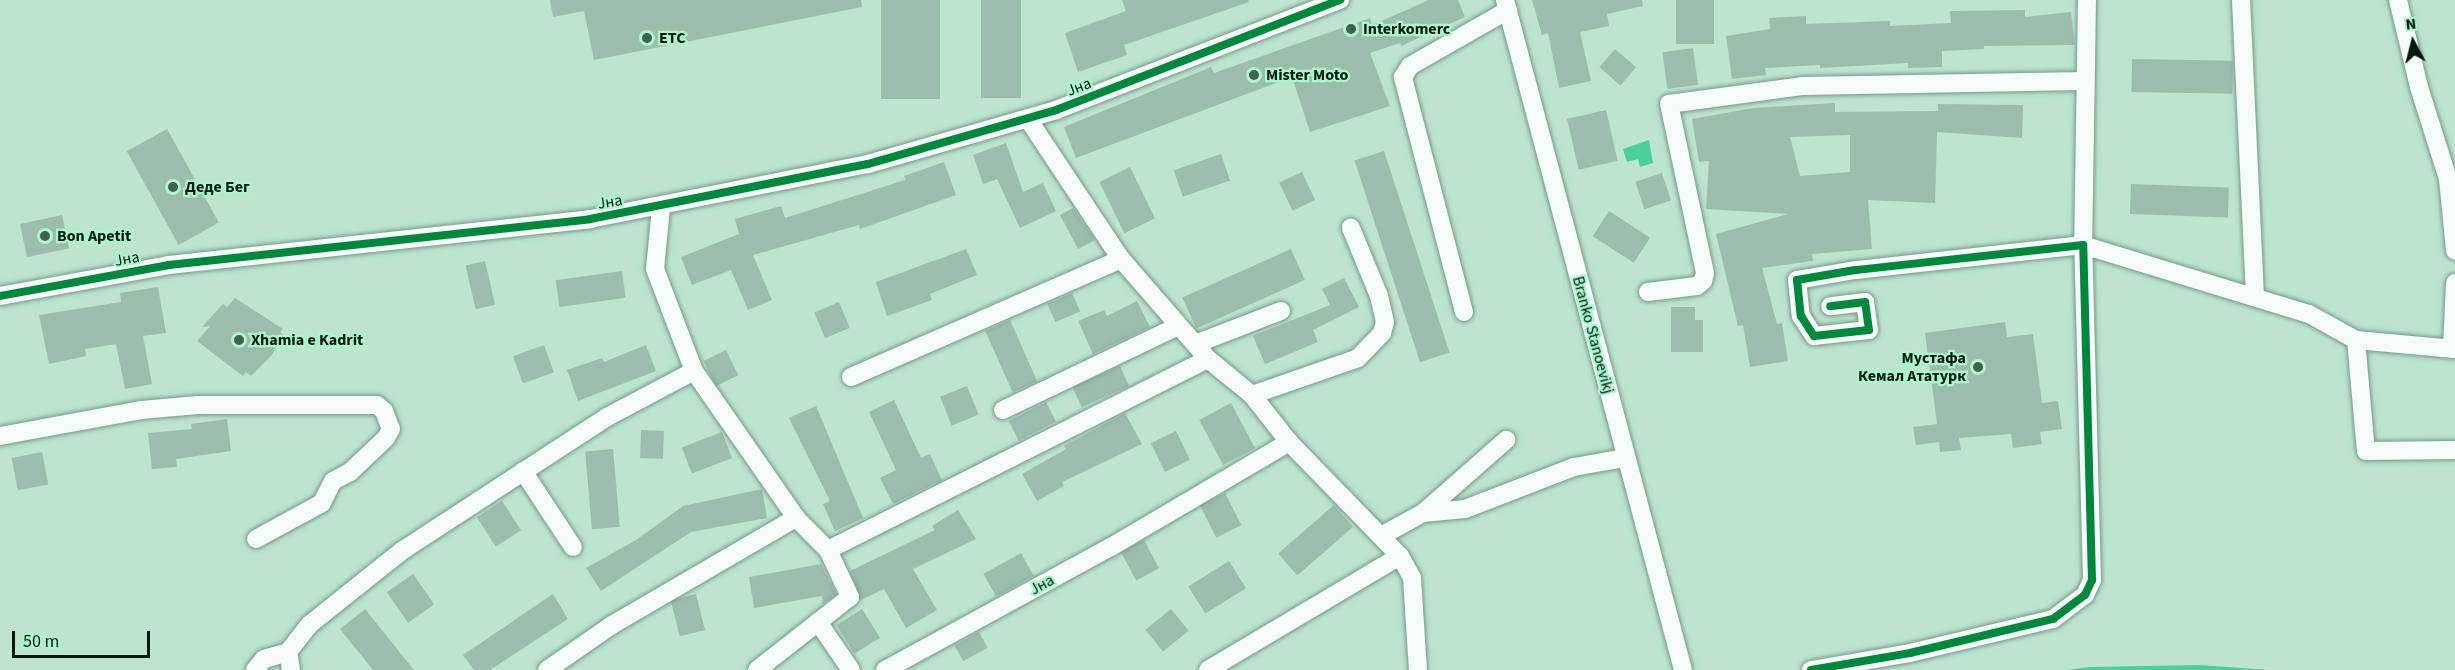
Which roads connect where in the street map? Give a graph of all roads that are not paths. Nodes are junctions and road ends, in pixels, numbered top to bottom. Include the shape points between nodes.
1 (1341, 0) edge
2 (2087, 0) edge
3 (2241, 0) edge
4 (2398, 0) edge
5 (1507, 5) edge
6 (2083, 81) junction
7 (1028, 119) junction
8 (661, 208) junction
9 (1351, 228) dead end
10 (2083, 245) junction
11 (2455, 251) edge
12 (1121, 259) junction
13 (2455, 283) edge
14 (1648, 292) dead end
15 (2255, 295) junction
16 (0, 296) edge
17 (1830, 306) dead end
18 (1281, 311) dead end
19 (1464, 312) dead end
20 (1179, 326) junction
21 (2356, 340) junction
22 (1198, 343) junction
23 (2453, 349) edge
24 (1208, 359) junction
25 (694, 371) junction
26 (851, 377) dead end
27 (1252, 395) junction
28 (1003, 410) dead end
29 (0, 436) edge
30 (1506, 440) dead end
31 (1289, 442) junction
32 (2455, 450) edge
33 (1625, 458) junction
34 (523, 471) junction
35 (1423, 513) junction
36 (796, 518) junction
37 (1381, 536) junction
38 (256, 539) dead end
39 (573, 547) dead end
40 (828, 550) junction
41 (1400, 556) junction
42 (818, 622) junction
43 (288, 652) junction
44 (255, 670) edge
45 (291, 670) edge
46 (548, 670) edge
47 (757, 670) edge
48 (851, 670) edge
49 (885, 670) edge
50 (1208, 670) edge
51 (1418, 670) edge
52 (1683, 670) edge
53 (1810, 670) edge

1 - 7 street, Јна
2 - 6 street
3 - 15 street
4 - 11 street via 2419,87 2448,179
5 - 19 street via 1410,66 1403,77
5 - 33 street, Branko Stanoevikj
6 - 10 street
6 - 14 street via 1802,87 1669,104 1705,273 1697,286
7 - 8 street, Јна via 868,164
7 - 12 street
8 - 16 street, Јна via 169,265
8 - 25 street via 655,269
9 - 27 street via 1379,296 1386,322 1382,333 1358,358
10 - 15 street
10 - 17 street via 1797,280 1801,316 1814,336 1869,330 1865,302
10 - 53 street via 2092,580 2085,596 2053,619 1910,653
12 - 20 street
12 - 26 street
13 - 23 street
15 - 21 street via 2309,314
18 - 22 street
20 - 22 street
20 - 28 street
21 - 23 street
21 - 32 street via 2366,451
22 - 24 street
24 - 27 street
24 - 40 street
25 - 34 street via 608,417
25 - 36 street
27 - 31 street
29 - 38 street via 141,410 198,405 377,405 384,411 392,429 386,438 350,472 333,481 322,503
30 - 35 street
31 - 37 street
31 - 49 street, Јна via 1111,547
33 - 35 street via 1574,467 1465,509
33 - 52 street, Branko Stanoevikj
34 - 39 street
34 - 43 street via 395,557 309,625
35 - 37 street
36 - 40 street
36 - 46 street via 612,625
37 - 41 street
40 - 42 street via 850,597
41 - 50 street
41 - 51 street via 1412,578
42 - 47 street
42 - 48 street
43 - 44 street via 264,658
43 - 45 street

